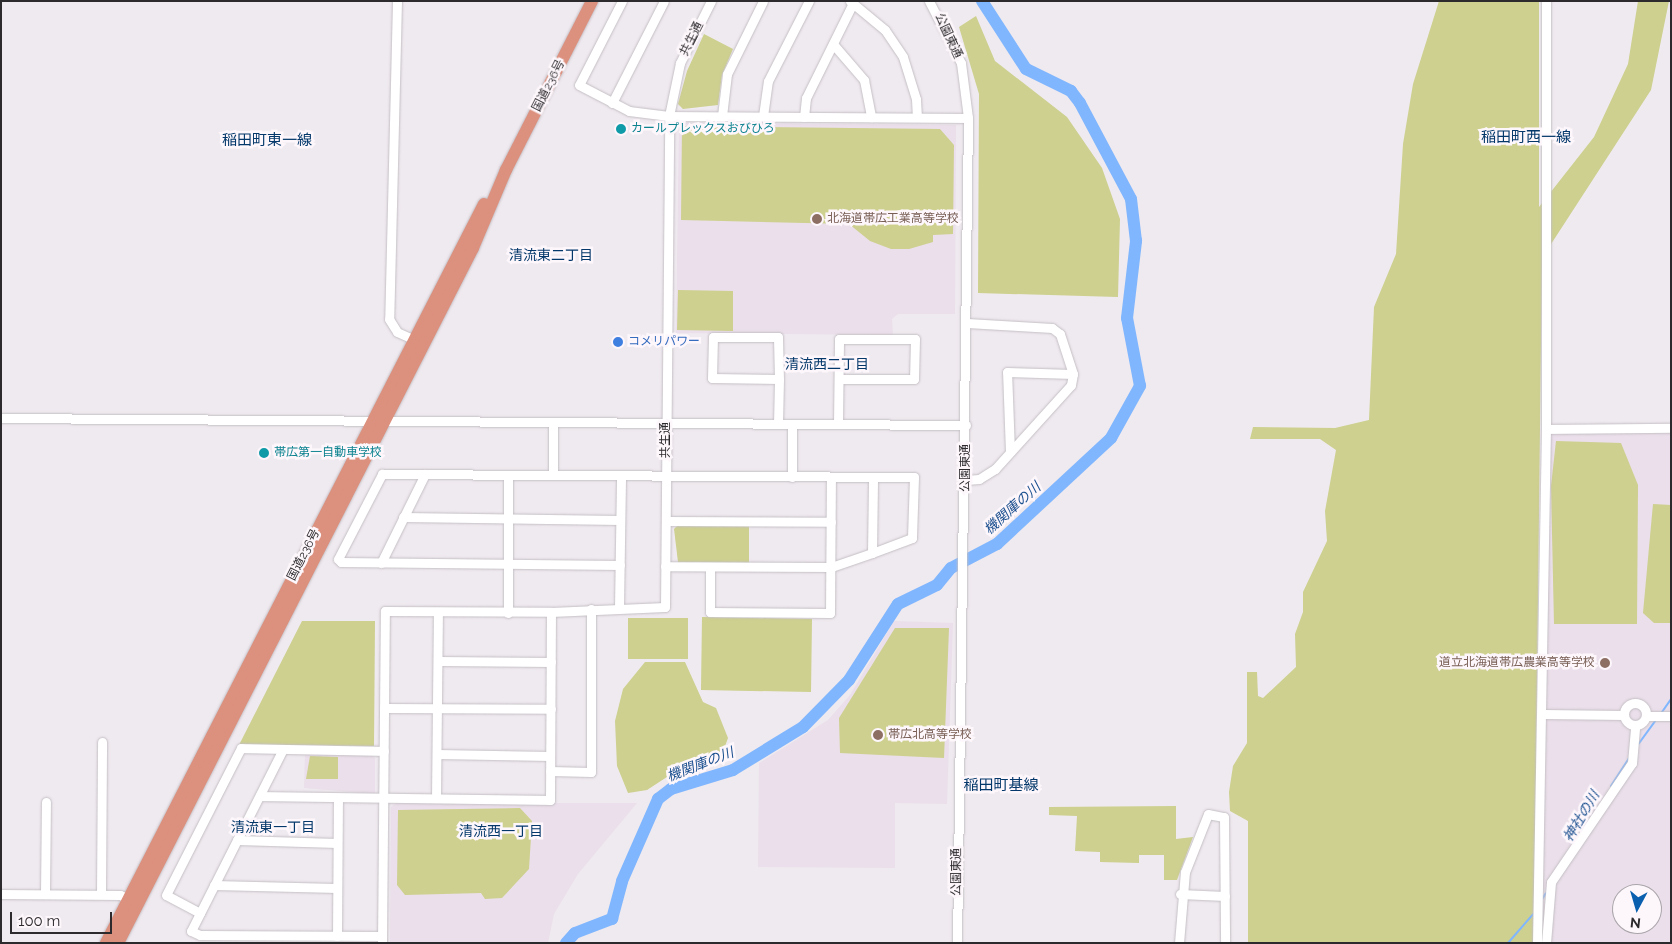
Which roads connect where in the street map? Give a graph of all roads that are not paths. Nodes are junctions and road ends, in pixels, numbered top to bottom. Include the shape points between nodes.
1 (397, 1) edge
2 (592, 1) edge
3 (622, 1) edge
4 (664, 1) edge
5 (712, 1) edge
6 (763, 1) edge
7 (809, 1) edge
8 (929, 1) edge
9 (1546, 1) edge
10 (852, 2) edge
11 (833, 44) junction
12 (612, 104) junction
13 (669, 116) junction
14 (722, 116) junction
15 (763, 116) junction
16 (804, 117) junction
17 (871, 117) junction
18 (917, 118) junction
19 (968, 118) junction
20 (967, 323) junction
21 (419, 342) junction
22 (1073, 374) junction
23 (778, 379) junction
24 (839, 379) junction
25 (1, 418) edge
26 (379, 420) junction
27 (553, 422) junction
28 (667, 423) junction
29 (778, 424) junction
30 (792, 424) junction
31 (838, 424) junction
32 (966, 425) junction
33 (1546, 428) junction
34 (1671, 428) edge
35 (1010, 452) junction
36 (424, 474) junction
37 (508, 475) junction
38 (553, 475) junction
39 (621, 476) junction
40 (666, 476) junction
41 (792, 477) junction
42 (831, 477) junction
43 (873, 477) junction
44 (966, 480) junction
45 (404, 517) junction
46 (508, 519) junction
47 (620, 520) junction
48 (666, 521) junction
49 (831, 522) junction
50 (872, 553) junction
51 (381, 563) junction
52 (507, 564) junction
53 (620, 565) junction
54 (665, 566) junction
55 (710, 567) junction
56 (831, 567) junction
57 (619, 607) junction
58 (591, 609) junction
59 (438, 612) junction
60 (552, 612) junction
61 (508, 613) junction
62 (438, 661) junction
63 (551, 662) junction
64 (384, 708) junction
65 (437, 708) junction
66 (551, 709) junction
67 (1543, 714) junction
68 (1624, 715) junction
69 (1646, 716) junction
70 (1671, 716) edge
71 (1635, 725) junction
72 (102, 742) dead end
73 (283, 749) junction
74 (384, 752) junction
75 (437, 754) junction
76 (550, 756) junction
77 (550, 771) junction
78 (260, 796) junction
79 (338, 798) junction
80 (436, 798) junction
81 (383, 799) junction
82 (46, 802) dead end
83 (237, 840) junction
84 (337, 843) junction
85 (214, 885) junction
86 (337, 888) junction
87 (1, 894) edge
88 (45, 894) junction
89 (101, 894) junction
90 (1180, 894) junction
91 (1225, 896) junction
92 (134, 901) junction
93 (200, 913) junction
94 (337, 936) junction
95 (382, 939) edge
96 (106, 943) edge
97 (118, 943) edge
98 (957, 943) edge
99 (1179, 943) edge
100 (1225, 943) edge
101 (1537, 943) edge
102 (1546, 943) edge

1 - 21 street via 389,319 397,332
2 - 21 highway, 国道236号
3 - 12 street via 579,85
4 - 12 street
5 - 13 street, 共生通 via 680,63
6 - 14 street via 727,74
7 - 15 street via 768,81
8 - 19 street, 公園東通 via 961,63
9 - 33 street
10 - 11 street
10 - 18 street via 885,30 903,58 916,99
11 - 16 street via 806,98
11 - 17 street via 864,80
12 - 13 street via 642,115
13 - 14 street
13 - 28 street, 共生通
14 - 15 street
15 - 16 street
16 - 17 street
17 - 18 street
18 - 19 street
19 - 20 street, 公園東通
20 - 22 street via 1052,328 1060,334
20 - 32 street, 公園東通
21 - 26 highway, 国道236号
22 - 35 street via 1071,385
22 - 35 street via 1007,372
23 - 23 street via 778,337 713,337 712,378
23 - 29 street
24 - 24 street via 839,339 915,339 914,379
24 - 31 street
25 - 26 street
26 - 27 street
26 - 92 highway, 国道236号
27 - 28 street
27 - 38 street
28 - 29 street
28 - 40 street, 共生通
29 - 30 street
30 - 31 street
30 - 41 street
31 - 32 street
32 - 44 street, 公園東通
33 - 34 street
33 - 67 street
35 - 44 street via 988,476
36 - 37 street
36 - 45 street
36 - 51 street via 382,474 338,559
37 - 38 street
37 - 46 street
38 - 39 street
39 - 40 street
39 - 47 street
40 - 41 street
40 - 48 street, 共生通
41 - 42 street
42 - 43 street
42 - 49 street
43 - 50 street
43 - 50 street via 914,477 912,538
44 - 98 street, 公園東通
45 - 46 street
45 - 51 street
46 - 47 street
46 - 52 street
47 - 53 street
48 - 49 street
48 - 54 street, 共生通
49 - 56 street
50 - 56 street
51 - 52 street
52 - 53 street
52 - 61 street
53 - 57 street
54 - 55 street
54 - 57 street, 共生通 via 665,607
55 - 56 street
55 - 56 street via 710,612 830,613
57 - 58 street, 共生通
58 - 60 street, 共生通
58 - 77 street via 591,772
59 - 61 street, 共生通
59 - 62 street
59 - 64 street, 共生通 via 385,611
60 - 61 street, 共生通
60 - 63 street
62 - 63 street
62 - 65 street
63 - 66 street
64 - 65 street
64 - 74 street
65 - 66 street
65 - 75 street
66 - 76 street
67 - 68 street
67 - 101 street
68 - 69 street via 1628,705 1635,703 1644,709
68 - 71 street
69 - 70 street
69 - 71 street
71 - 102 street via 1632,762 1551,882
72 - 89 street
73 - 74 street
73 - 78 street
73 - 93 street via 241,748 170,887 166,895
74 - 81 street
75 - 76 street
75 - 80 street
76 - 77 street
77 - 80 street via 550,800
78 - 79 street
78 - 83 street
79 - 81 street
79 - 84 street
80 - 81 street
81 - 95 street
82 - 88 street
83 - 84 street
83 - 85 street
84 - 86 street
85 - 86 street
85 - 93 street
86 - 94 street
87 - 88 street
88 - 89 street
89 - 92 street
90 - 91 street
90 - 91 street via 1208,814 1224,817
90 - 99 street
91 - 100 street
92 - 96 highway, 国道236号
92 - 97 highway, 国道236号
93 - 94 street via 191,931 200,935
94 - 95 street

